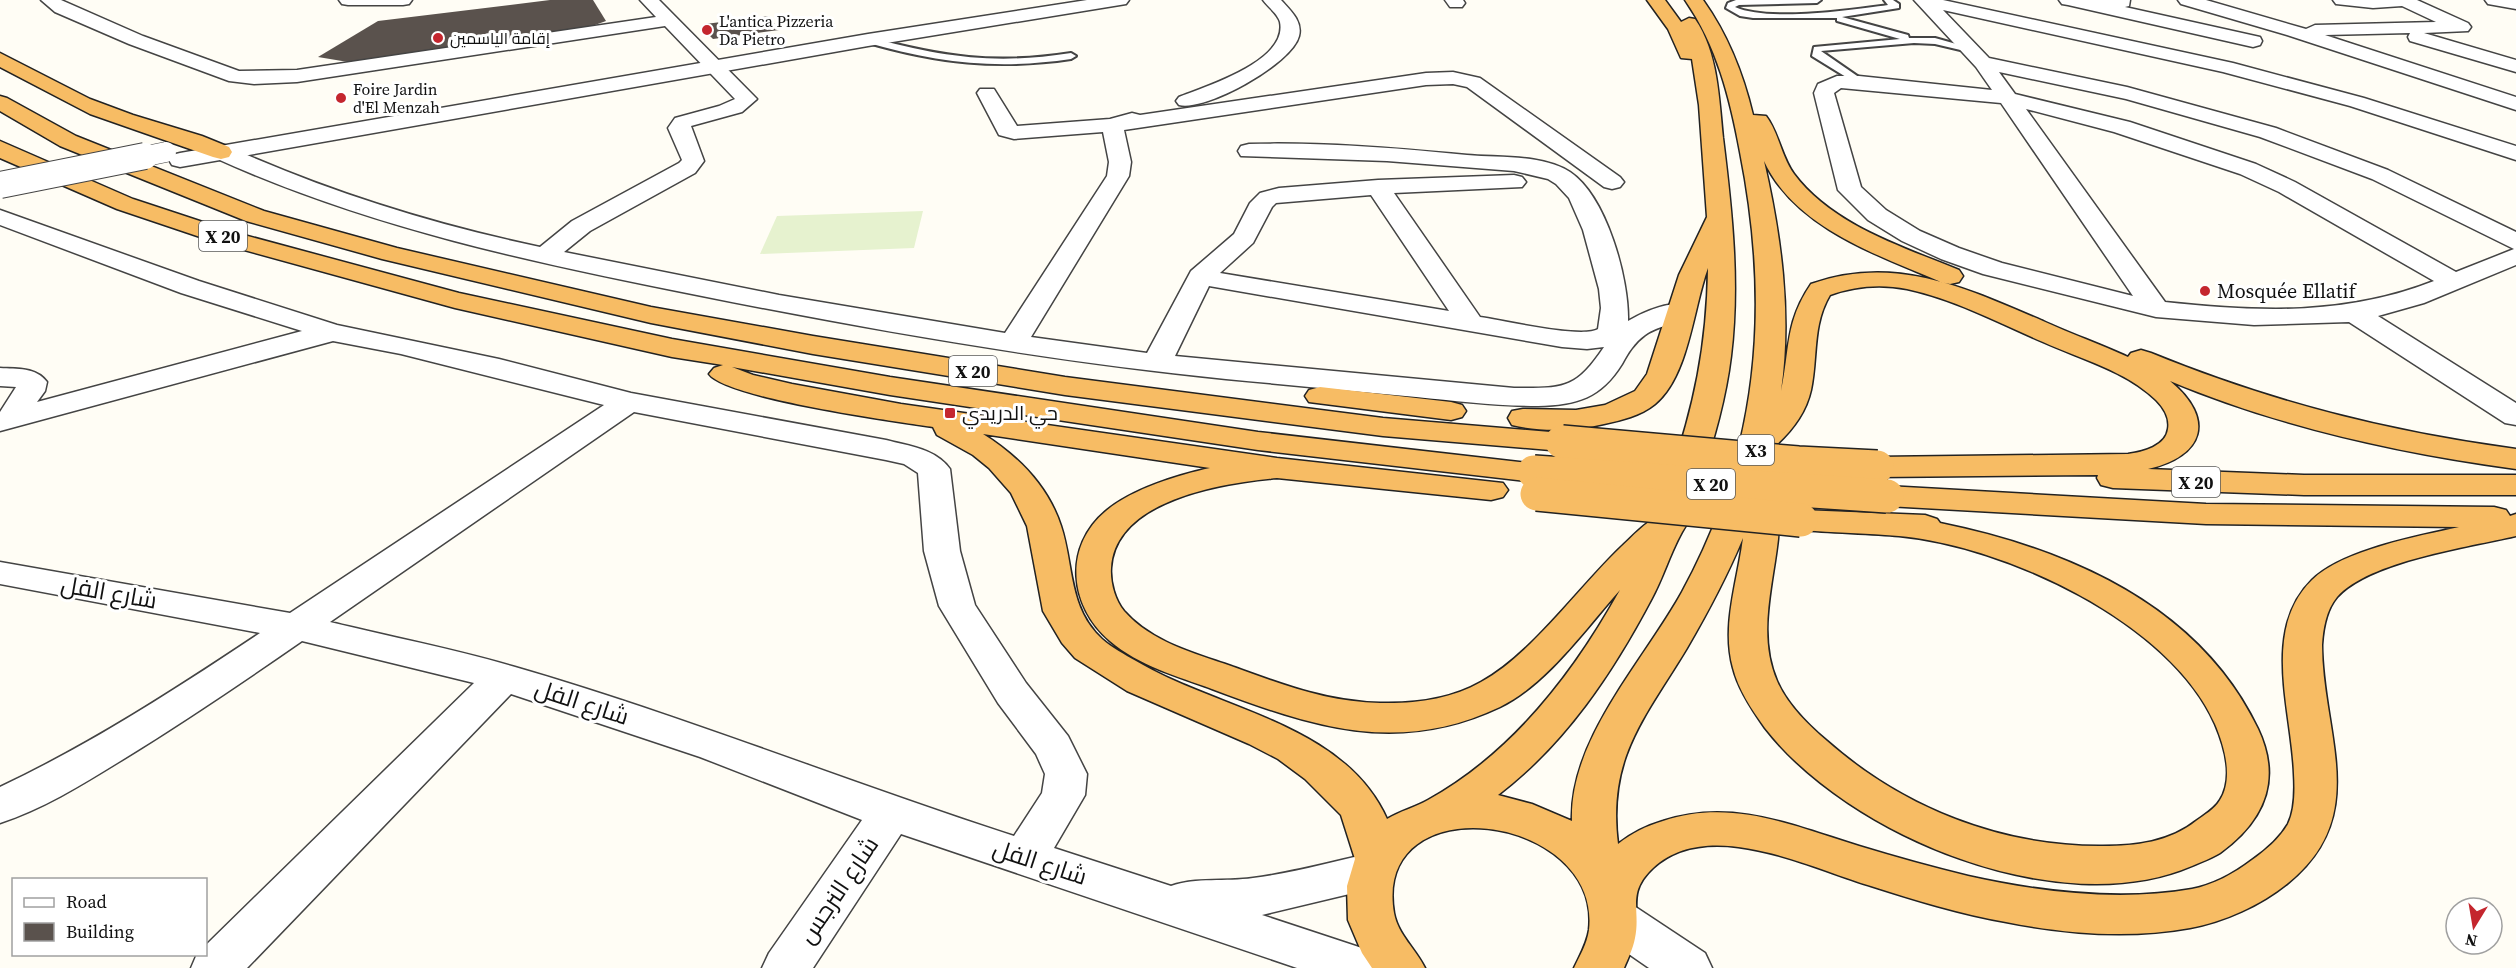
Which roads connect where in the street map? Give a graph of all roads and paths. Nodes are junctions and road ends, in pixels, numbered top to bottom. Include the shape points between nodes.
1 (50, 0) edge
2 (348, 0) edge
3 (403, 0) edge
4 (649, 0) edge
5 (1061, 0) edge
6 (1120, 0) edge
7 (1656, 0) edge
8 (1674, 0) edge
9 (1694, 0) edge
10 (1713, 0) edge
11 (1798, 0) edge
12 (1817, 0) edge
13 (1888, 0) edge
14 (2068, 0) edge
15 (2133, 0) edge
16 (2187, 0) edge
17 (2342, 0) edge
18 (2403, 0) edge
19 (2494, 0) edge
20 (1923, 1) edge
21 (1275, 2) edge
22 (1299, 2) edge
23 (2516, 4) edge
24 (2103, 7) junction
25 (1829, 16) junction
26 (670, 20) junction
27 (2462, 27) junction
28 (2338, 29) junction
29 (2389, 29) junction
30 (2484, 33) dead end
31 (2301, 34) junction
32 (868, 40) junction
33 (1914, 40) junction
34 (2271, 47) junction
35 (1071, 56) dead end
36 (1976, 56) junction
37 (0, 59) edge
38 (712, 63) junction
39 (2516, 66) edge
40 (2226, 67) junction
41 (1723, 81) junction
42 (2516, 81) edge
43 (1859, 82) junction
44 (987, 93) dead end
45 (2008, 98) junction
46 (0, 102) edge
47 (2516, 104) edge
48 (1112, 125) junction
49 (0, 148) edge
50 (212, 148) junction
51 (1249, 152) dead end
52 (2516, 153) edge
53 (1590, 166) junction
54 (1558, 174) junction
55 (1612, 182) dead end
56 (1378, 187) junction
57 (4, 197) edge
58 (1719, 217) junction
59 (2516, 242) edge
60 (544, 256) junction
61 (2516, 256) edge
62 (407, 258) junction
63 (1200, 277) junction
64 (2455, 282) junction
65 (2156, 309) junction
66 (1681, 311) junction
67 (2354, 313) junction
68 (1472, 325) junction
69 (333, 333) junction
70 (1013, 344) junction
71 (672, 348) junction
72 (1157, 362) junction
73 (0, 377) edge
74 (629, 402) junction
75 (901, 413) junction
76 (2516, 416) edge
77 (5, 421) edge
78 (1758, 445) junction
79 (2516, 459) edge
80 (1277, 468) junction
81 (1535, 483) junction
82 (2516, 485) edge
83 (1889, 496) junction
84 (2516, 517) edge
85 (1670, 524) junction
86 (2516, 525) edge
87 (0, 573) edge
88 (295, 627) junction
89 (504, 677) junction
90 (0, 806) edge
91 (1444, 812) junction
92 (891, 813) junction
93 (1025, 857) junction
94 (1375, 866) junction
95 (1145, 896) junction
96 (1608, 898) junction
97 (215, 968) edge
98 (786, 968) edge
99 (1360, 968) edge
100 (1401, 968) edge
101 (1598, 968) edge
102 (1688, 968) edge

1 - 26 street via 136,40 236,77 254,78 329,72
2 - 3 street
4 - 26 street
5 - 38 street
6 - 32 street
7 - 41 highway via 1677,29 1696,75
8 - 41 highway, X3 via 1699,44 1704,63
9 - 41 highway, X3 via 1722,45
10 - 41 highway via 1737,45
11 - 12 lane
11 - 25 lane
11 - 25 lane via 1738,2 1730,8 1753,15
13 - 25 lane via 1896,6
14 - 24 street
15 - 24 street
16 - 31 street
17 - 18 street
18 - 27 street
19 - 23 street
20 - 36 street
20 - 40 street
21 - 22 street
21 - 48 street via 1292,28 1282,52 1264,66 1180,104
24 - 34 street
25 - 33 lane
26 - 38 street
27 - 29 street
27 - 30 street
28 - 29 street
28 - 31 street
28 - 42 street
29 - 39 street
31 - 34 street
31 - 47 street
32 - 35 lane via 919,55 970,63
32 - 38 street
33 - 36 lane via 1935,41
33 - 43 lane via 1817,49 1815,54
34 - 40 street
36 - 45 street
36 - 59 street via 2125,92 2288,139 2394,181
37 - 50 highway via 63,94 110,114
38 - 50 street
38 - 60 street via 747,99 682,122 679,129 693,161 687,168 581,226
40 - 52 street via 2403,116
41 - 58 highway, X3
41 - 78 highway, X3 via 1759,186 1769,260 1772,347
41 - 79 highway via 1759,121 1785,177 1805,199 1835,222 1877,244 2207,387 2392,441
43 - 45 street
43 - 65 street via 1837,82 1825,88 1824,93 1850,190 1861,203 1917,238 1983,265
44 - 48 street via 1007,130 1014,133
45 - 64 street via 2122,127 2248,170 2316,202
45 - 65 street
46 - 62 highway, X 20 via 68,141 244,211
48 - 53 street via 1453,78 1473,82
48 - 70 street via 1120,162 1118,176
49 - 71 highway, X 20 via 126,204 224,237 455,300
50 - 57 street
50 - 60 street via 324,197
51 - 54 street via 1306,148 1358,151 1524,167
53 - 54 street
53 - 55 street
54 - 56 street via 1508,183
54 - 68 street via 1580,198 1593,222 1615,299 1616,317 1611,333 1605,338 1581,340
56 - 63 street via 1268,198 1244,238
56 - 68 street
57 - 69 street via 190,287
58 - 66 highway via 1698,260
58 - 85 highway, X3 via 1719,340 1712,384
60 - 70 street via 756,300
61 - 64 street
62 - 66 highway via 501,265 756,318 1001,355 1538,420 1577,420 1638,402 1655,386
62 - 83 highway, X 20, bridge via 651,315 926,364 1383,427 1798,463
63 - 68 street
63 - 72 street
64 - 67 street
65 - 67 street via 2255,317
66 - 72 street via 1629,333 1594,382 1557,396 1514,397
67 - 76 street
69 - 74 street via 433,353
69 - 77 street
70 - 72 street
71 - 75 highway via 744,382
71 - 81 highway, X 20 via 890,386
73 - 77 street via 32,382 30,391
74 - 88 street
74 - 93 street via 886,450 915,457 934,469 942,551 957,606 1012,693 1053,747 1066,774 1063,795
75 - 80 highway
75 - 94 highway via 943,425 979,443 1008,466 1041,518 1056,599 1067,624 1088,647 1125,674 1170,698 1262,731 1299,751 1333,777 1361,811
78 - 83 highway via 1791,406 1805,321 1813,300 1820,290 1854,280 1902,281 1952,293 2139,373 2171,397 2185,422 2178,443 2160,455 2134,463
78 - 83 highway via 1763,520 1752,581 1749,656 1760,688 1784,722 1816,756 1857,789 1913,821 1976,846 2042,861 2106,866 2161,859 2206,841 2235,814 2249,781 2246,752 2236,722 2219,692 2167,637 2134,612 2061,571 1982,543
78 - 96 highway, X3 via 1739,505 1711,570 1609,742 1599,768 1594,829
80 - 81 highway
80 - 85 highway via 1233,472 1191,482 1118,518 1101,541 1093,567 1096,593 1110,619 1135,642 1170,659 1319,710 1362,717 1406,717 1448,710 1485,697 1516,680 1632,556
81 - 83 highway, X 20, bridge
81 - 83 highway, bridge via 1801,519
82 - 83 highway, X 20 via 2181,482
83 - 84 highway, X 20 via 2001,522 2087,509
85 - 91 highway, X3 via 1597,662 1558,712 1504,768
86 - 96 highway via 2390,556 2353,569 2325,589 2307,614 2301,646 2316,770 2313,815 2291,855 2250,887 2192,908 2130,914 2039,908 1899,877 1771,835 1705,828 1676,834 1650,846 1629,862
87 - 88 street, شارع الفل
88 - 89 street, شارع الفل
88 - 90 street via 130,737
89 - 92 street, شارع الفل via 715,746
89 - 97 street
91 - 94 highway via 1417,822 1394,838
91 - 96 highway via 1479,809 1515,815 1549,828 1579,850
92 - 93 street, شارع الفل
92 - 98 street, شارع النرجس
93 - 95 street, شارع الفل
94 - 95 street via 1266,897 1206,902
94 - 100 highway via 1368,904 1378,938
95 - 99 street
96 - 101 highway via 1609,951
96 - 102 street

